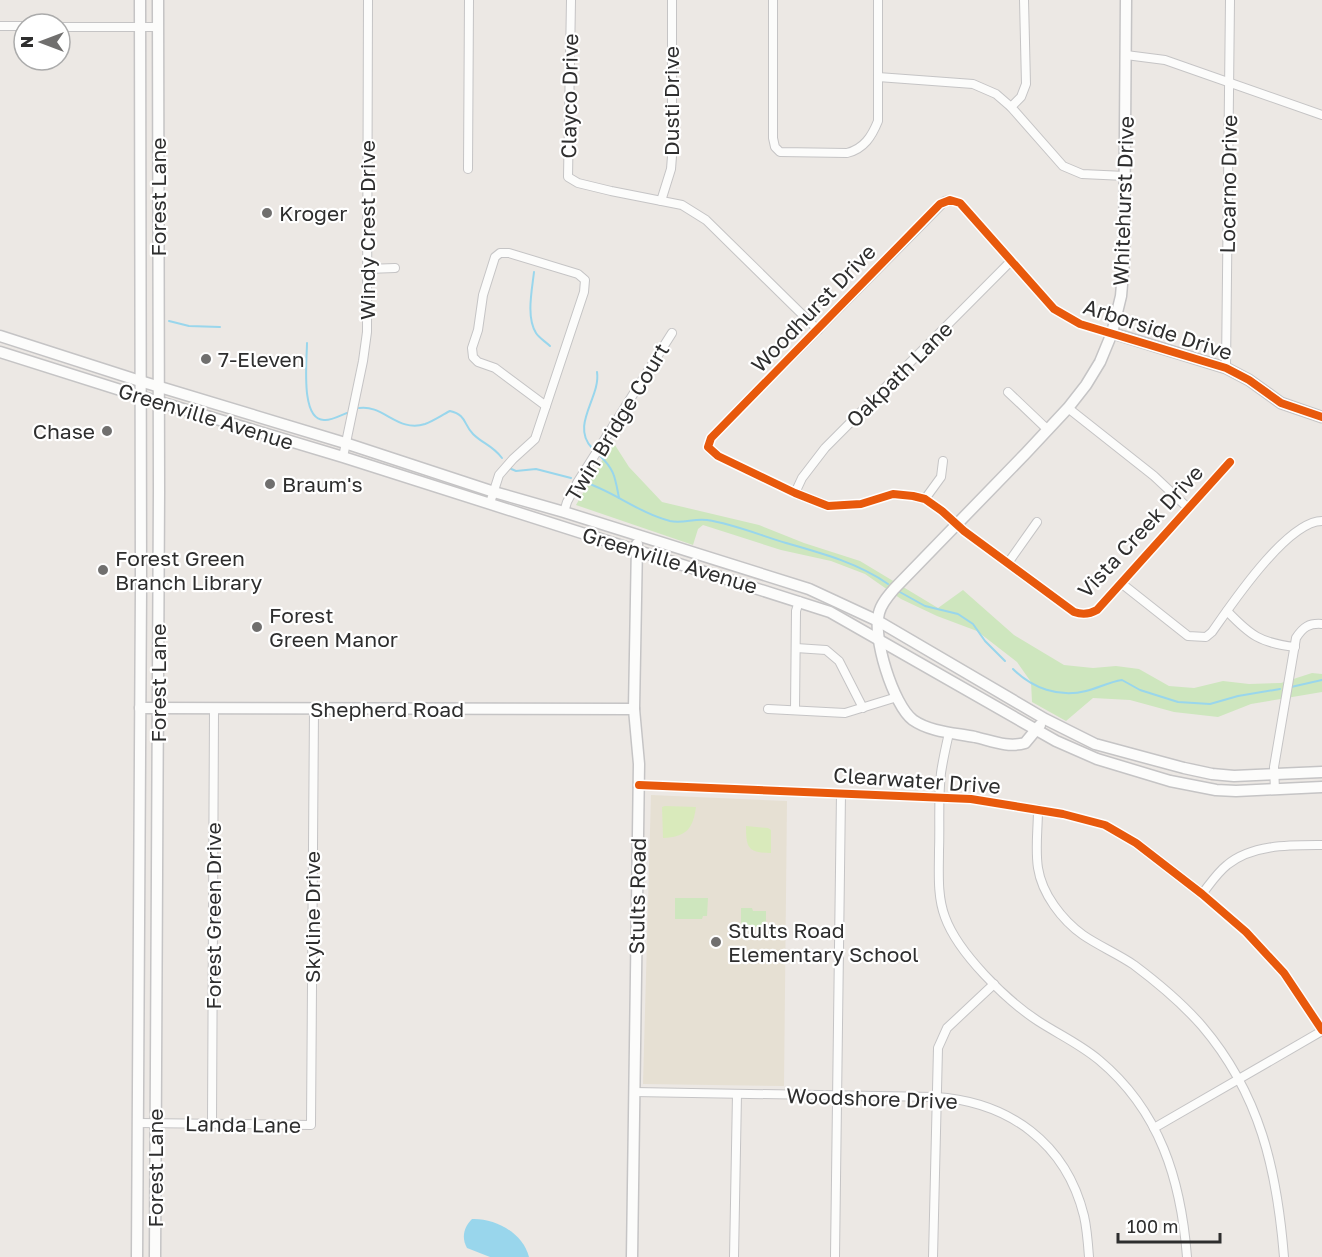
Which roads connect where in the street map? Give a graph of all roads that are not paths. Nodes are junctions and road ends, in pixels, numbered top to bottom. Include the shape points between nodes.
1 (140, 0) edge
2 (158, 0) edge
3 (368, 0) edge
4 (469, 0) edge
5 (571, 0) edge
6 (672, 0) edge
7 (773, 0) edge
8 (878, 0) edge
9 (1024, 0) edge
10 (1126, 0) edge
11 (1230, 0) edge
12 (72, 27) edge
13 (140, 27) junction
14 (158, 27) junction
15 (1126, 55) junction
16 (878, 77) junction
17 (1229, 83) junction
18 (1011, 107) junction
19 (1322, 115) edge
20 (140, 119) junction
21 (158, 119) junction
22 (468, 169) dead end
23 (1125, 176) junction
24 (158, 196) junction
25 (140, 197) junction
26 (950, 200) joint
27 (661, 201) junction
28 (1011, 261) junction
29 (395, 268) dead end
30 (367, 269) junction
31 (158, 280) junction
32 (140, 286) junction
33 (818, 330) junction
34 (672, 333) dead end
35 (1112, 333) junction
36 (0, 336) edge
37 (0, 352) edge
38 (1226, 369) junction
39 (140, 381) junction
40 (158, 386) junction
41 (1008, 392) dead end
42 (140, 396) junction
43 (158, 402) junction
44 (546, 406) junction
45 (1068, 408) junction
46 (1322, 417) edge
47 (240, 426) junction
48 (288, 426) junction
49 (1048, 430) junction
50 (345, 443) junction
51 (343, 457) junction
52 (943, 461) dead end
53 (1230, 462) dead end
54 (140, 490) junction
55 (159, 491) junction
56 (795, 493) junction
57 (492, 498) junction
58 (925, 499) junction
59 (1188, 508) junction
60 (564, 512) junction
61 (1322, 521) edge
62 (1037, 522) dead end
63 (957, 524) junction
64 (637, 535) junction
65 (637, 549) junction
66 (1008, 563) junction
67 (1121, 583) junction
68 (141, 588) junction
69 (158, 588) junction
70 (799, 601) junction
71 (1227, 611) junction
72 (878, 621) junction
73 (1322, 624) edge
74 (878, 638) junction
75 (1295, 647) junction
76 (796, 648) junction
77 (897, 697) junction
78 (140, 708) junction
79 (158, 708) junction
80 (863, 708) junction
81 (214, 709) junction
82 (314, 709) junction
83 (634, 709) junction
84 (768, 709) dead end
85 (795, 710) junction
86 (1045, 719) junction
87 (1037, 729) junction
88 (949, 733) junction
89 (1322, 772) edge
90 (1274, 775) junction
91 (639, 785) junction
92 (140, 786) junction
93 (158, 786) junction
94 (1322, 787) edge
95 (1275, 790) junction
96 (841, 793) junction
97 (940, 796) junction
98 (1038, 809) junction
99 (1322, 845) edge
100 (1202, 894) junction
101 (994, 984) junction
102 (139, 1011) junction
103 (157, 1011) junction
104 (1322, 1030) edge
105 (1239, 1079) junction
106 (634, 1092) junction
107 (736, 1094) junction
108 (837, 1096) junction
109 (936, 1098) junction
110 (138, 1123) junction
111 (156, 1124) junction
112 (212, 1124) junction
113 (311, 1125) joint
114 (1154, 1128) junction
115 (137, 1257) edge
116 (154, 1257) edge
117 (632, 1257) edge
118 (734, 1257) edge
119 (835, 1257) edge
120 (933, 1257) edge
121 (1089, 1257) edge
122 (1187, 1257) edge
123 (1284, 1257) edge

1 - 13 main road, Forest Lane
2 - 14 main road, Forest Lane
3 - 30 street, Windy Crest Drive
4 - 22 street
5 - 27 street, Clayco Drive via 568,177 578,183
6 - 27 street, Dusti Drive via 672,156
7 - 16 street via 773,138 780,152 855,151 873,134 878,121
8 - 16 street
9 - 18 street via 1026,84
10 - 15 main road, Whitehurst Drive
11 - 17 street, Locarno Drive
12 - 13 street
13 - 14 street
13 - 20 main road, Forest Lane
14 - 21 main road, Forest Lane
15 - 17 street via 1165,60
15 - 23 main road, Whitehurst Drive
16 - 18 street via 973,84 996,94
17 - 19 street
17 - 38 street, Locarno Drive
18 - 23 street via 1063,166 1082,174
20 - 21 main road
20 - 25 main road, Forest Lane
21 - 24 main road, Forest Lane
23 - 35 main road, Whitehurst Drive via 1123,281
24 - 25 main road
24 - 31 main road, Forest Lane
25 - 32 main road, Forest Lane
26 - 28 street, Arborside Drive via 960,203
26 - 33 street, Woodhurst Drive via 940,204
27 - 33 street, Clayco Drive via 682,206 706,220
28 - 35 street, Arborside Drive via 1054,309
28 - 56 street, Oakpath Lane via 825,448
29 - 30 street
30 - 50 street, Windy Crest Drive via 367,332
31 - 32 main road
31 - 40 main road, Forest Lane
32 - 39 main road, Forest Lane
33 - 56 street, Woodhurst Drive via 711,438 708,447 718,456
34 - 60 street, Twin Bridge Court via 577,483
35 - 38 main road, Arborside Drive
35 - 45 main road, Whitehurst Drive via 1094,373
36 - 39 main road, Greenville Avenue
37 - 42 main road, Greenville Avenue
38 - 46 main road, Arborside Drive via 1281,403
39 - 40 main road, Greenville Avenue
39 - 42 main road, Forest Lane
40 - 43 main road, Forest Lane
40 - 48 main road, Greenville Avenue
41 - 49 street
42 - 43 main road, Greenville Avenue
42 - 54 main road, Forest Lane
43 - 47 main road, Greenville Avenue
43 - 55 main road, Forest Lane
44 - 44 street via 585,280 578,274 500,253 495,257 483,295 473,357
44 - 57 street via 535,439 499,475
45 - 49 main road, Whitehurst Drive
45 - 59 street
47 - 48 main road via 252,424 281,431
47 - 51 main road, Greenville Avenue
48 - 50 main road, Greenville Avenue
49 - 63 main road, Whitehurst Drive
50 - 51 street, Windy Crest Drive
50 - 57 main road, Greenville Avenue
51 - 57 main road, Greenville Avenue
52 - 58 street via 941,477
53 - 59 street, Vista Creek Drive
54 - 55 main road
54 - 68 main road, Forest Lane
55 - 69 main road, Forest Lane
56 - 58 street via 828,506 861,504 893,494
57 - 60 main road, Greenville Avenue
57 - 65 main road, Greenville Avenue
58 - 63 street, Vista Creek Drive
59 - 67 street, Vista Creek Drive
60 - 64 main road, Greenville Avenue
61 - 71 street via 1310,522 1279,547
62 - 66 street
63 - 66 street, Vista Creek Drive
63 - 72 main road, Whitehurst Drive via 894,589 881,606
64 - 65 main road, Stults Road
64 - 72 main road, Greenville Avenue via 808,589
65 - 70 main road, Greenville Avenue
65 - 83 main road, Stults Road
66 - 67 street, Vista Creek Drive via 1080,614 1097,610
67 - 71 street via 1188,636 1206,637
68 - 69 main road
68 - 78 main road, Forest Lane
69 - 79 main road, Forest Lane
70 - 74 main road, Greenville Avenue via 830,612
70 - 76 street
71 - 75 street via 1256,637 1271,644
72 - 74 main road, Whitehurst Drive
72 - 86 main road, Greenville Avenue
73 - 75 street via 1311,624 1301,630
74 - 77 main road, Whitehurst Drive
74 - 87 main road, Greenville Avenue
75 - 90 street
76 - 80 street via 825,650 839,661
76 - 85 street
77 - 80 street
77 - 88 main road, Whitehurst Drive via 915,721
78 - 79 main road, Shepherd Road
78 - 92 main road, Forest Lane
79 - 81 main road, Shepherd Road
79 - 93 main road, Forest Lane
80 - 85 street via 845,713
81 - 82 main road, Shepherd Road
81 - 112 street, Forest Green Drive
82 - 83 main road, Shepherd Road
82 - 113 street, Skyline Drive
83 - 91 main road, Stults Road
84 - 85 street
86 - 87 main road, Whitehurst Drive
86 - 90 main road, Greenville Avenue via 1095,744 1184,768 1234,776
87 - 88 main road, Whitehurst Drive via 1025,743 1017,745
87 - 95 main road, Greenville Avenue via 1088,756 1170,781 1236,791
88 - 97 street
89 - 90 main road, Greenville Avenue
90 - 95 street
91 - 96 street, Clearwater Drive
91 - 106 main road, Stults Road
92 - 93 main road
92 - 102 main road, Forest Lane
93 - 103 main road, Forest Lane
94 - 95 main road, Greenville Avenue
96 - 97 street, Clearwater Drive
96 - 108 street
97 - 98 street, Clearwater Drive
97 - 101 street via 939,883 945,916 963,950
98 - 100 street, Clearwater Drive via 1106,825 1137,843
98 - 105 street via 1038,870 1060,912 1083,935 1132,964 1173,997 1201,1025
99 - 100 street via 1266,849 1245,855 1223,868
100 - 104 street, Clearwater Drive via 1266,952
101 - 109 street via 954,1019 941,1038
101 - 114 street via 1027,1014 1100,1061 1122,1083
102 - 103 main road
102 - 110 main road, Forest Lane
103 - 111 main road, Forest Lane
104 - 105 street
105 - 114 street
105 - 123 street via 1264,1136 1273,1170
106 - 107 street, Woodshore Drive
106 - 117 main road, Stults Road
107 - 108 street, Woodshore Drive
107 - 118 street
108 - 109 street, Woodshore Drive
108 - 119 street
109 - 120 street
109 - 121 street, Woodshore Drive via 973,1103 1001,1113 1046,1144 1066,1170 1078,1197 1085,1218
110 - 111 street, Landa Lane
110 - 115 main road, Forest Lane
111 - 112 street, Landa Lane
111 - 116 main road, Forest Lane
112 - 113 street, Landa Lane
114 - 122 street via 1178,1190

